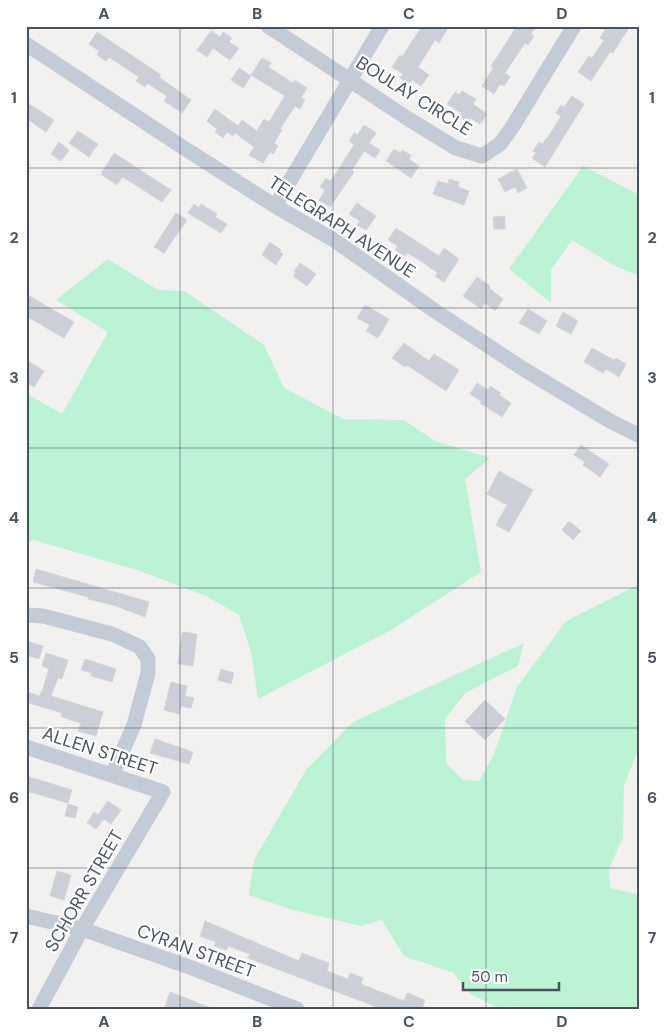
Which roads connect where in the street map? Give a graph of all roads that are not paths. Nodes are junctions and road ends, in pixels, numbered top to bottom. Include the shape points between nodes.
1 (268, 26) edge
2 (382, 26) edge
3 (574, 26) edge
4 (26, 44) edge
5 (351, 80) junction
6 (275, 206) junction
7 (640, 436) edge
8 (26, 615) edge
9 (26, 747) edge
10 (112, 775) junction
11 (162, 792) joint
12 (26, 916) edge
13 (82, 929) junction
14 (39, 1009) edge
15 (297, 1009) edge

1 - 5 street, BOULAY CIRCLE
2 - 5 street
3 - 5 street, BOULAY CIRCLE via 511,129 500,144 482,156 456,148
4 - 6 street, TELEGRAPH AVENUE
5 - 6 street
6 - 7 street, TELEGRAPH AVENUE via 334,240 525,370
8 - 10 street via 43,616 112,634 140,647 148,659 148,673 134,725
9 - 10 street, ALLEN STREET
10 - 11 street, ALLEN STREET
11 - 13 street, SCHORR STREET
12 - 13 street, CYRAN STREET
13 - 14 street, SCHORR STREET
13 - 15 street, CYRAN STREET

